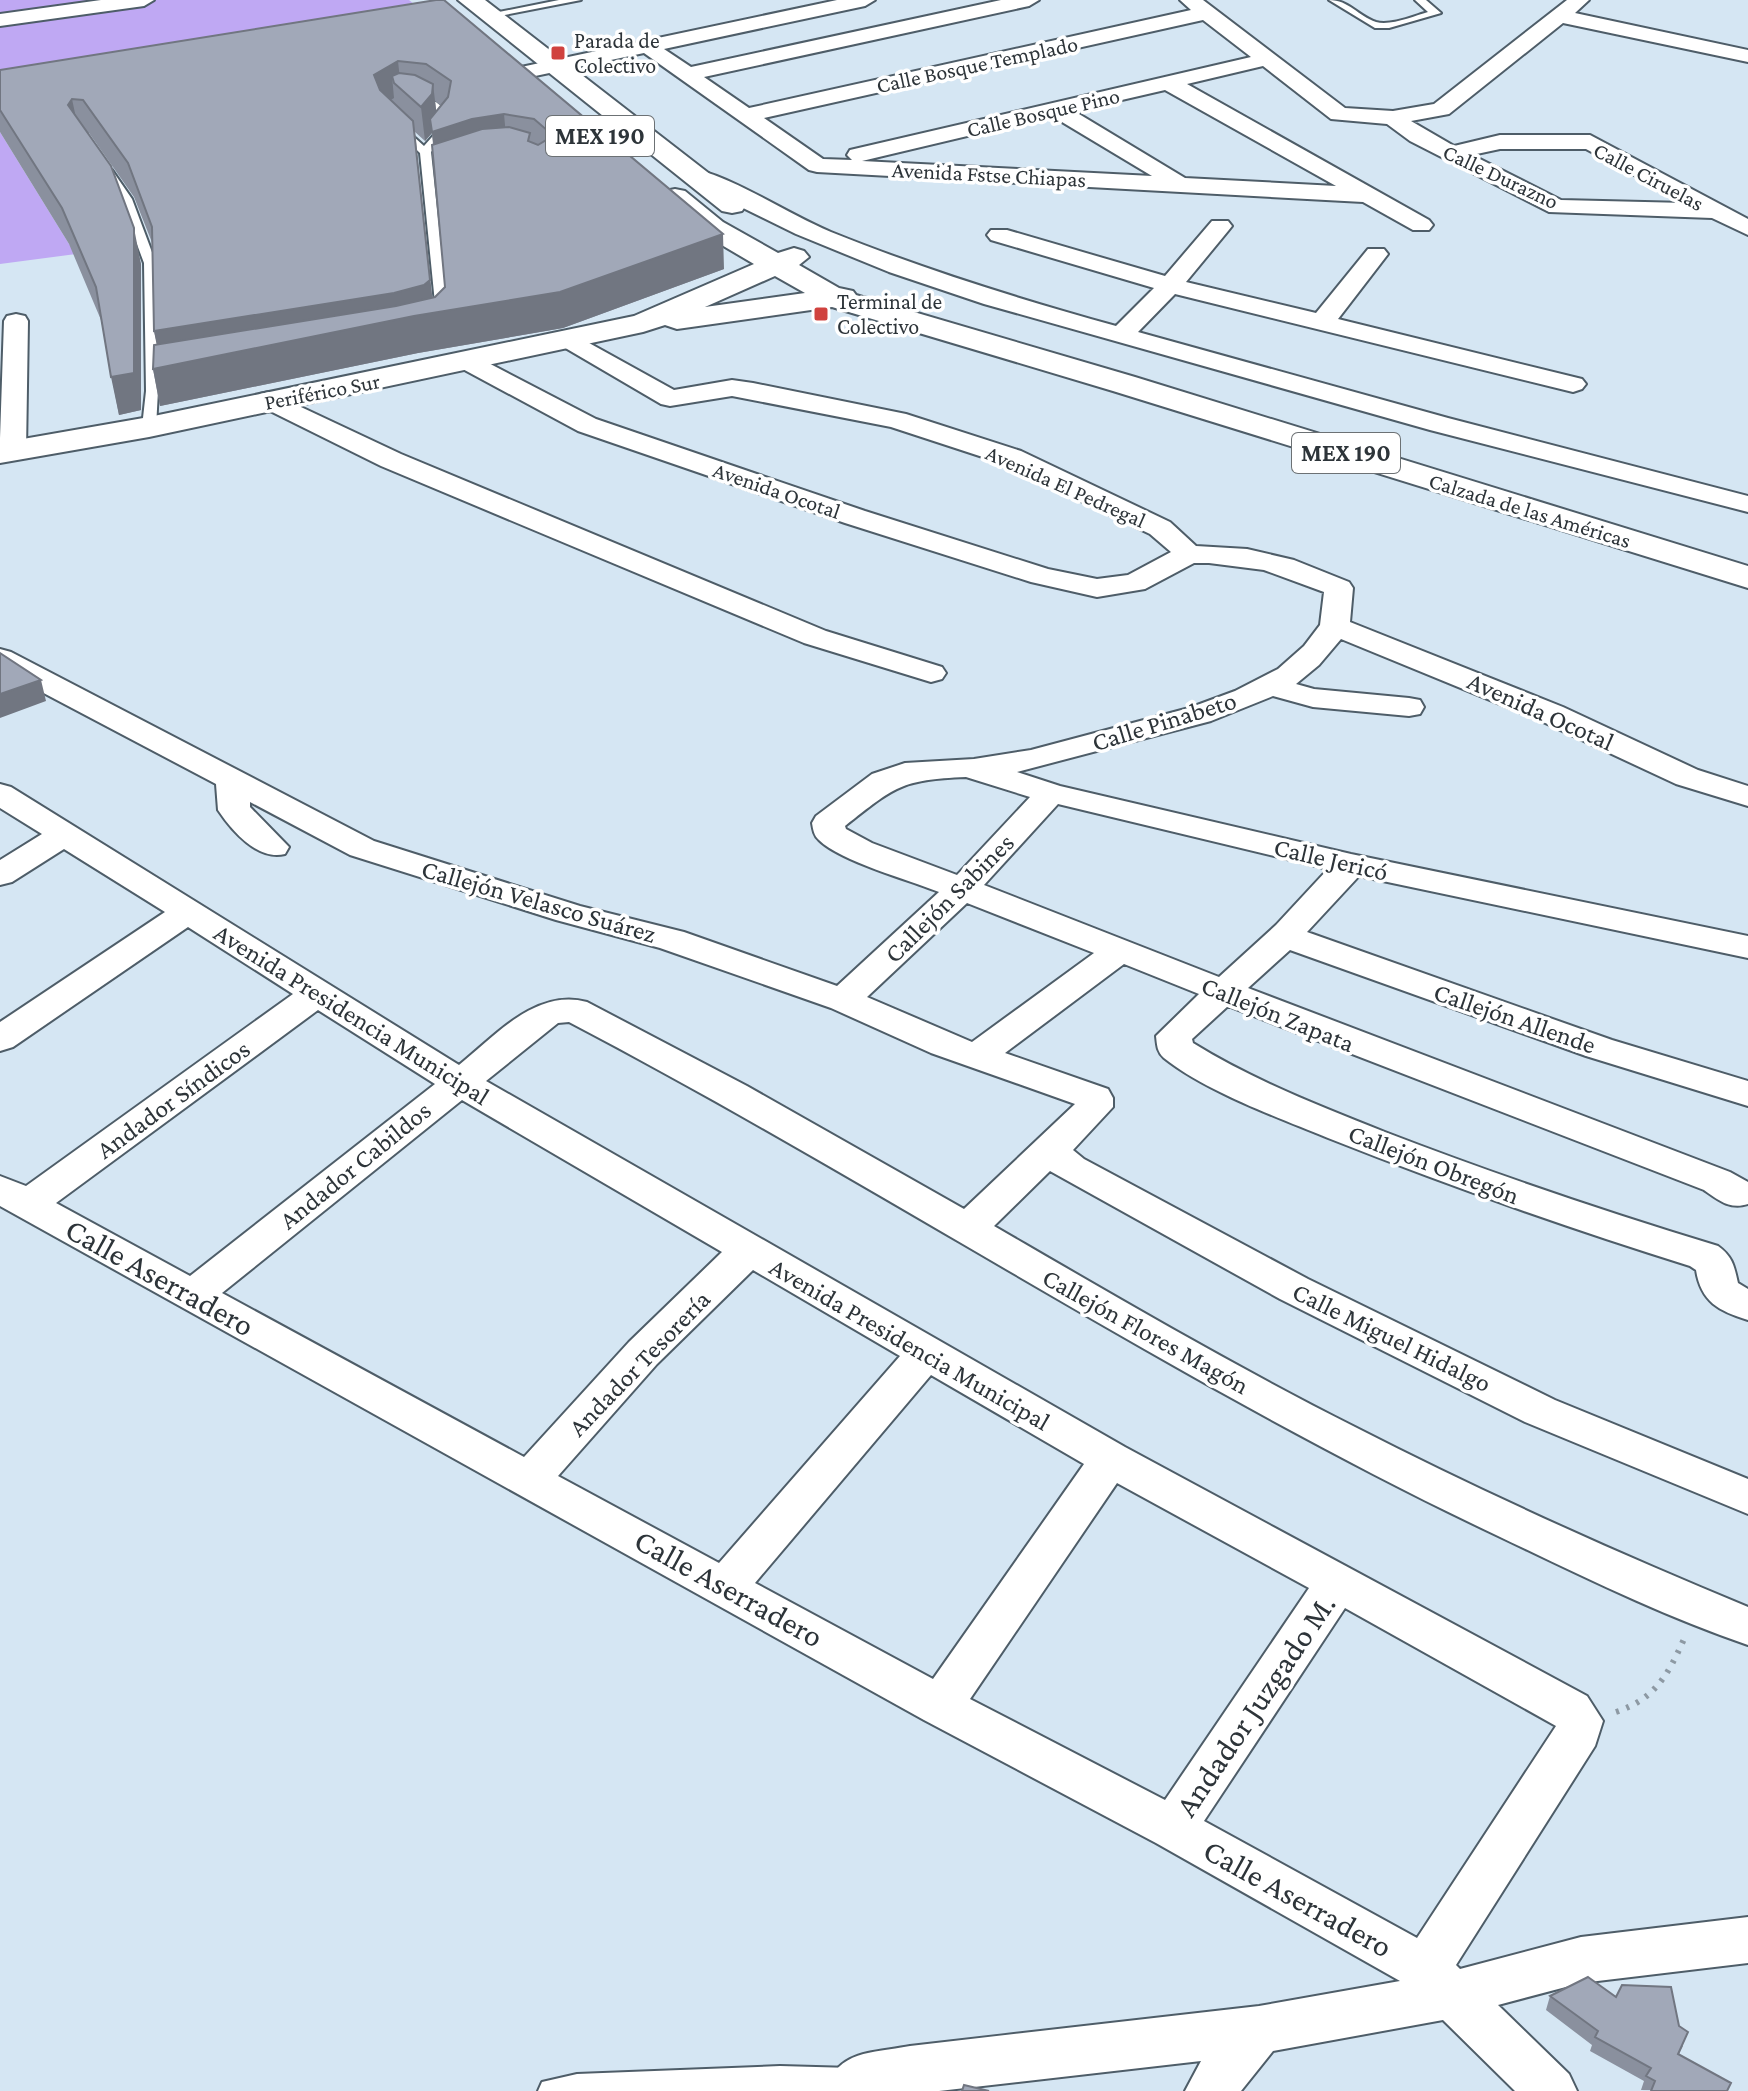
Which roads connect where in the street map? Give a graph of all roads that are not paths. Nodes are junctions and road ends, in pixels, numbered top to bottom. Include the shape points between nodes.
1 (144, 0) edge
2 (576, 0) edge
3 (865, 0) edge
4 (1029, 0) edge
5 (1334, 0) edge
6 (1420, 0) edge
7 (1579, 0) edge
8 (1198, 7) edge
9 (471, 11) edge
10 (1559, 16) junction
11 (0, 20) edge
12 (647, 46) junction
13 (1748, 56) edge
14 (1268, 59) junction
15 (553, 66) junction
16 (521, 73) junction
17 (687, 74) junction
18 (1167, 82) junction
19 (548, 95) edge
20 (403, 100) edge
21 (1055, 109) junction
22 (746, 115) junction
23 (1393, 118) junction
24 (390, 119) edge
25 (425, 152) junction
26 (1451, 153) junction
27 (100, 162) edge
28 (817, 165) junction
29 (441, 171) edge
30 (692, 174) junction
31 (428, 175) junction
32 (654, 181) edge
33 (1181, 184) junction
34 (1368, 195) junction
35 (1714, 211) junction
36 (1421, 225) dead end
37 (1220, 226) dead end
38 (1748, 228) edge
39 (999, 235) dead end
40 (803, 253) junction
41 (1376, 254) dead end
42 (774, 265) junction
43 (1170, 285) junction
44 (869, 291) junction
45 (836, 299) junction
46 (16, 321) dead end
47 (1322, 322) junction
48 (643, 323) junction
49 (434, 327) edge
50 (945, 331) junction
51 (1121, 335) junction
52 (571, 341) junction
53 (468, 362) junction
54 (1573, 384) dead end
55 (896, 398) dead end
56 (269, 400) junction
57 (871, 414) junction
58 (149, 427) junction
59 (6, 453) edge
60 (1748, 504) edge
61 (1223, 528) dead end
62 (1186, 552) junction
63 (1748, 577) edge
64 (1335, 626) junction
65 (0, 658) edge
66 (931, 673) dead end
67 (1269, 686) junction
68 (1409, 707) dead end
69 (968, 767) junction
70 (232, 779) junction
71 (1051, 793) junction
72 (0, 794) edge
73 (1748, 796) edge
74 (828, 823) joint
75 (65, 834) junction
76 (273, 847) dead end
77 (1351, 864) junction
78 (0, 875) edge
79 (963, 888) junction
80 (188, 912) junction
81 (1284, 936) junction
82 (1748, 947) edge
83 (1122, 949) junction
84 (1223, 991) junction
85 (318, 993) junction
86 (843, 1000) junction
87 (559, 1010) joint
88 (0, 1039) edge
89 (977, 1056) junction
90 (459, 1082) junction
91 (1748, 1094) edge
92 (1053, 1148) junction
93 (14, 1196) edge
94 (1744, 1197) edge
95 (967, 1229) junction
96 (749, 1250) junction
97 (191, 1296) junction
98 (1748, 1305) edge
99 (926, 1353) junction
100 (1110, 1459) junction
101 (531, 1478) junction
102 (1748, 1497) edge
103 (1337, 1583) junction
104 (726, 1585) junction
105 (1748, 1627) edge
106 (940, 1706) junction
107 (1173, 1828) junction
108 (1748, 1940) edge
109 (1438, 1982) junction
110 (1259, 2030) junction
111 (853, 2086) edge
112 (1545, 2089) edge
113 (551, 2091) edge
114 (1211, 2091) edge

1 - 11 street
2 - 9 lane
3 - 12 street
4 - 17 street
5 - 6 lane via 1366,21 1389,25 1436,13
7 - 10 street
8 - 14 street
8 - 22 street, Calle Bosque Templado
9 - 15 main road, Calzada de las Américas / MEX 190
9 - 16 main road, MEX 190
10 - 13 street
10 - 23 street via 1441,109
12 - 15 street
12 - 17 street
14 - 18 street, Calle Bosque Pino
14 - 23 street via 1339,114
15 - 16 street
15 - 30 main road, Calzada de las Américas / MEX 190
16 - 19 main road, MEX 190
17 - 22 street
18 - 21 street, Calle Bosque Pino
18 - 34 street
20 - 25 lane via 432,104 446,114 444,129
21 - 28 street, Calle Bosque Pino
21 - 33 street
22 - 28 street
23 - 26 street, Calle Durazno
24 - 25 lane
25 - 31 lane
26 - 35 street, Calle Durazno via 1557,207
26 - 35 street, Calle Ciruelas via 1500,142 1590,142
27 - 58 lane via 126,199 150,263 159,375
28 - 33 street, Avenida Fstse Chiapas
29 - 31 lane
30 - 40 main road, Calzada de las Américas / MEX 190
30 - 51 street via 897,267
31 - 49 lane via 443,318
32 - 42 main road, Calzada de las Américas / MEX 190 via 713,228
33 - 34 street, Avenida Fstse Chiapas
34 - 36 street
35 - 38 street, Calle Ciruelas
37 - 43 street
39 - 43 street
40 - 42 main road, Periférico Sur
40 - 44 main road, Calzada de las Américas / MEX 190
41 - 47 street
42 - 45 main road, Calzada de las Américas / MEX 190
42 - 48 main road, Periférico Sur
43 - 47 street
43 - 51 street
44 - 45 main road, Periférico Sur
44 - 50 main road, Calzada de las Américas / MEX 190
45 - 48 main road, Periférico Sur
45 - 50 main road, Calzada de las Américas / MEX 190
46 - 59 street
47 - 54 street
48 - 52 main road, Periférico Sur
50 - 63 main road, Calzada de las Américas / MEX 190
51 - 60 street
52 - 53 main road, Periférico Sur
52 - 57 street, Avenida El Pedregal via 670,398 732,388
53 - 56 main road, Periférico Sur
53 - 62 street, Avenida Ocotal via 587,425 1041,576 1097,588 1135,583
55 - 57 street
56 - 58 main road, Periférico Sur
56 - 66 street via 391,460 801,631
57 - 62 street, Avenida El Pedregal via 1011,457 1160,528
58 - 59 main road, Periférico Sur
61 - 62 street
62 - 64 street via 1230,553 1300,569 1339,588
64 - 67 street, Calle Pinabeto via 1312,657
64 - 73 street, Avenida Ocotal via 1552,714 1687,777
65 - 70 street, Callejón Velasco Suárez
67 - 68 street via 1313,698
67 - 69 street, Calle Pinabeto via 1197,715 1039,760
69 - 71 street, Calle Jericó
69 - 74 street, Calle Jericó via 916,770 883,781
70 - 76 street via 234,810
70 - 86 street, Callejón Velasco Suárez via 362,848 672,940
71 - 77 street, Calle Jericó
71 - 79 street, Callejón Sabines
72 - 75 street, Avenida Presidencia Municipal
74 - 79 street, Callejón Zapata via 831,834 860,850
75 - 78 street
75 - 80 street, Avenida Presidencia Municipal
77 - 81 street
77 - 82 street, Calle Jericó
79 - 83 street, Callejón Zapata
79 - 86 street, Callejón Sabines
80 - 85 street, Avenida Presidencia Municipal
80 - 88 street
81 - 84 street
81 - 91 street, Callejón Allende via 1599,1048
83 - 84 street, Callejón Zapata
83 - 89 street
84 - 94 street, Callejón Zapata via 1717,1181
84 - 98 street, Callejón Obregón via 1174,1036 1175,1048 1199,1064 1435,1167 1704,1256 1715,1264 1724,1296
85 - 90 street, Avenida Presidencia Municipal
85 - 93 street, Andador Síndicos
86 - 89 street, Callejón Velasco Suárez
87 - 90 street, Andador Cabildos
87 - 95 street, Callejón Flores Magón via 574,1010 654,1050
89 - 92 street, Callejón Velasco Suárez via 1090,1095 1097,1102
90 - 96 street, Avenida Presidencia Municipal
90 - 97 street, Andador Cabildos
92 - 95 street
92 - 102 street, Calle Miguel Hidalgo via 1071,1168 1294,1289 1540,1411
93 - 97 street, Calle Aserradero
95 - 105 street, Callejón Flores Magón via 1210,1369 1432,1484 1585,1558
96 - 99 street, Avenida Presidencia Municipal
96 - 101 street, Andador Tesorería via 643,1353
97 - 101 street, Calle Aserradero
99 - 100 street, Avenida Presidencia Municipal
99 - 104 street
100 - 103 street, Avenida Presidencia Municipal
100 - 106 street
101 - 104 street, Calle Aserradero
103 - 107 street, Andador Juzgado M.
103 - 109 street, Avenida Presidencia Municipal via 1571,1710 1580,1721 1579,1732
104 - 106 street, Calle Aserradero
106 - 107 street, Calle Aserradero
107 - 109 street, Calle Aserradero
108 - 109 street
109 - 110 street
109 - 112 street, Calle Aserradero
110 - 111 street via 910,2070
110 - 114 street
111 - 113 lane via 780,2078

